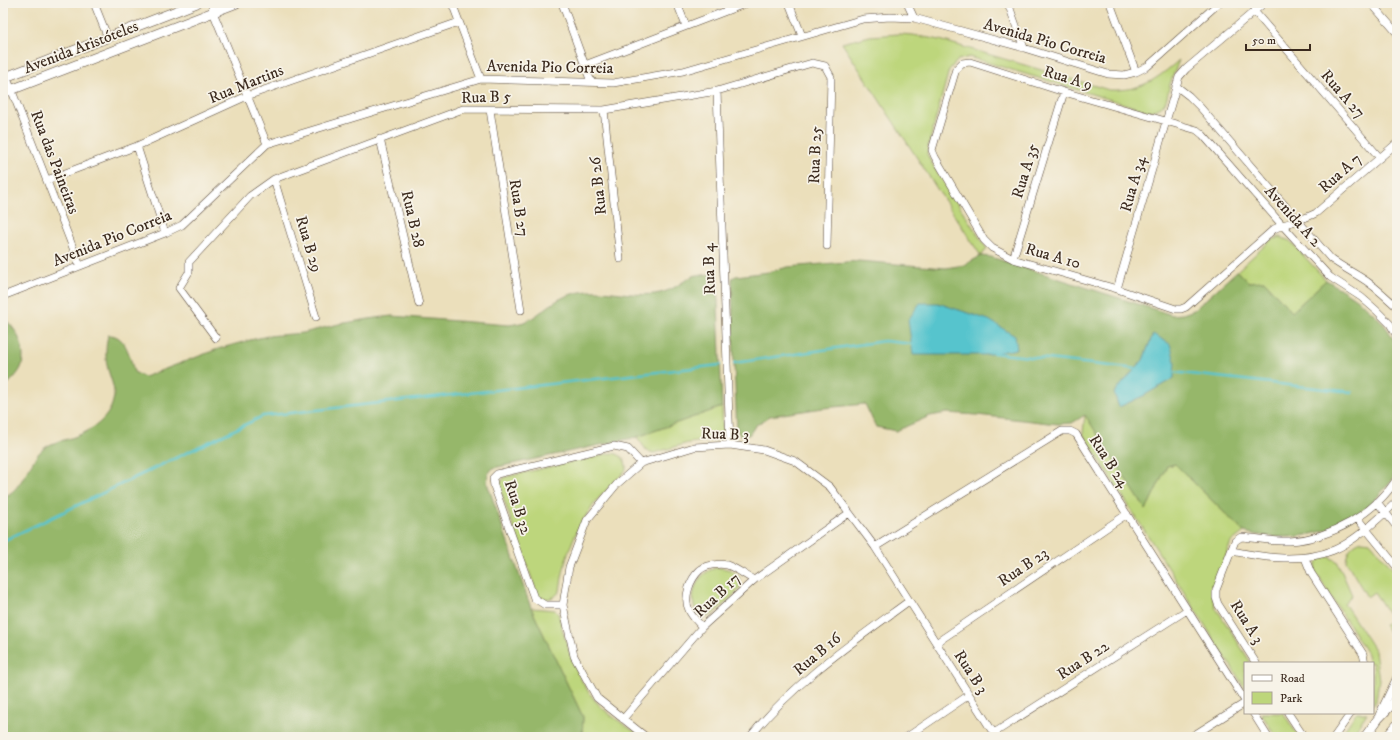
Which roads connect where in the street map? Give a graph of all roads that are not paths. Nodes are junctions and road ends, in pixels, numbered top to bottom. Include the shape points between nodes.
1 (94, 3) edge
2 (197, 3) edge
3 (237, 3) edge
4 (452, 3) edge
5 (562, 3) edge
6 (677, 3) edge
7 (747, 3) edge
8 (789, 3) edge
9 (907, 3) edge
10 (1008, 3) edge
11 (1110, 3) edge
12 (1219, 3) edge
13 (1264, 3) edge
14 (1371, 3) edge
15 (212, 8) edge
16 (1254, 11) junction
17 (914, 18) junction
18 (459, 22) junction
19 (686, 26) junction
20 (1397, 33) edge
21 (802, 36) junction
22 (108, 38) junction
23 (1024, 48) junction
24 (962, 63) joint
25 (585, 65) junction
26 (825, 66) joint
27 (3, 68) edge
28 (1136, 72) junction
29 (5, 78) edge
30 (481, 79) junction
31 (591, 82) junction
32 (1176, 86) junction
33 (717, 91) junction
34 (7, 92) edge
35 (1064, 92) junction
36 (247, 96) junction
37 (490, 110) junction
38 (604, 110) junction
39 (1166, 121) junction
40 (380, 139) junction
41 (1397, 143) edge
42 (267, 144) junction
43 (137, 146) junction
44 (1380, 158) junction
45 (274, 179) junction
46 (47, 180) junction
47 (1299, 220) junction
48 (1282, 225) junction
49 (165, 233) junction
50 (826, 246) dead end
51 (620, 259) dead end
52 (1013, 259) junction
53 (80, 266) junction
54 (1117, 289) junction
55 (3, 296) edge
56 (419, 304) dead end
57 (1397, 307) edge
58 (521, 310) dead end
59 (316, 317) dead end
60 (1397, 336) edge
61 (216, 338) dead end
62 (730, 446) junction
63 (641, 463) junction
64 (1397, 479) edge
65 (1397, 501) edge
66 (1377, 502) junction
67 (849, 513) junction
68 (1386, 513) junction
69 (1127, 514) junction
70 (1357, 518) junction
71 (1397, 528) edge
72 (1365, 530) junction
73 (875, 547) junction
74 (1232, 551) junction
75 (1305, 558) junction
76 (1397, 566) edge
77 (754, 580) junction
78 (909, 601) junction
79 (563, 605) junction
80 (1187, 610) junction
81 (702, 627) junction
82 (936, 643) junction
83 (1255, 662) edge
84 (1365, 662) edge
85 (1397, 677) edge
86 (970, 695) junction
87 (1397, 699) edge
88 (1244, 700) edge
89 (1244, 703) edge
90 (1254, 714) edge
91 (1289, 714) edge
92 (1350, 714) edge
93 (623, 719) junction
94 (1378, 719) junction
95 (1397, 725) edge
96 (995, 735) edge
97 (646, 737) edge
98 (750, 737) edge
99 (907, 737) edge
100 (1191, 737) edge
101 (1268, 737) edge
102 (1304, 737) edge
103 (1334, 737) edge
104 (1365, 737) edge
105 (1387, 737) edge

1 - 22 street
2 - 22 street, Avenida Aristóteles
3 - 15 street, Avenida Aristóteles
4 - 18 street
5 - 25 street
6 - 19 street
7 - 19 street
8 - 21 street
9 - 17 street
10 - 23 street
11 - 28 street
12 - 28 street via 1148,66
13 - 16 street, Rua A 34
14 - 20 street
15 - 34 street, Avenida Aristóteles
15 - 36 street
16 - 32 street, Rua A 34 via 1186,69
16 - 44 street, Rua A 27
17 - 21 street, Avenida Pio Correia via 863,19
17 - 23 street, Avenida Pio Correia
18 - 30 street
18 - 36 street, Rua Martins
19 - 25 street
21 - 31 street, Avenida Pio Correia via 683,71 613,83
22 - 29 street, Avenida Aristóteles
23 - 28 street, Avenida Pio Correia via 1108,74 1124,75
24 - 35 street, Rua A 9 via 970,62
24 - 52 street, Rua A 10 via 956,69 932,150 984,240 992,248
25 - 31 street
26 - 33 street, Rua B 5 via 812,63
26 - 50 street, Rua B 25 via 831,77
27 - 29 street, Rua das Paineiras
29 - 34 street, Rua das Paineiras
30 - 31 street, Avenida Pio Correia
30 - 42 street, Avenida Pio Correia
32 - 39 street, Rua A 34
32 - 47 street, Avenida A 2 via 1200,107
33 - 38 street, Rua B 5
33 - 62 street, Rua B 4
34 - 46 street, Rua das Paineiras
35 - 39 street, Rua A 9
35 - 52 street, Rua A 35
36 - 42 street
36 - 43 street, Rua Martins
37 - 38 street, Rua B 5
37 - 40 street, Rua B 5 via 463,109
37 - 58 street, Rua B 27
38 - 51 street, Rua B 26
39 - 48 street, Avenida A 2 via 1197,130 1203,135
39 - 54 street, Rua A 34
40 - 45 street, Rua B 5
40 - 56 street, Rua B 28
41 - 44 street, Rua A 7
42 - 49 street, Avenida Pio Correia via 182,225
43 - 46 street, Rua Martins
43 - 49 street
44 - 47 street, Rua A 7 via 1316,213
45 - 59 street, Rua B 29
45 - 61 street, Rua B 5 via 250,196 189,262 189,272 179,288
46 - 53 street, Rua das Paineiras
47 - 48 street, Rua A 7
47 - 57 street, Avenida A 2 via 1331,259 1380,291
48 - 54 street, Rua A 10 via 1274,229 1181,309
48 - 60 street, Avenida A 2 via 1330,276 1362,297 1376,310 1390,324
49 - 53 street, Avenida Pio Correia
52 - 54 street, Rua A 10
53 - 55 street, Avenida Pio Correia
62 - 63 street, Rua B 3 via 694,447
62 - 67 street, Rua B 3 via 764,450 794,461 830,487
63 - 79 street, Rua B 3 via 617,484 587,520 569,567
63 - 79 street, Rua B 32 via 628,449 614,446 497,474 493,478 534,598 545,605
64 - 66 street
65 - 68 street
66 - 68 street
66 - 70 street
67 - 73 street, Rua B 3
67 - 77 street, Rua B 17
68 - 71 street
68 - 72 street
69 - 73 street, Rua B 24 via 1076,434 1062,431
69 - 80 street, Rua B 24
69 - 82 street, Rua B 23
70 - 72 street
70 - 74 street via 1328,533 1291,541 1241,537 1236,541
72 - 75 street via 1336,549
72 - 76 street
73 - 78 street, Rua B 3
74 - 75 street via 1264,557
74 - 83 street, Rua A 3 via 1216,590 1216,598
75 - 84 street via 1311,573 1363,654
77 - 81 street, Rua B 17
77 - 81 street via 726,565 713,565 700,570 688,589 686,600 689,611
78 - 82 street, Rua B 3
78 - 98 street, Rua B 16 via 832,657 767,716
79 - 93 street, Rua B 3 via 574,656 598,698
80 - 88 street, Rua B 24
80 - 96 street, Rua B 22
81 - 93 street, Rua B 17
82 - 86 street, Rua B 3
85 - 94 street
86 - 96 street, Rua B 3
86 - 99 street
87 - 94 street
89 - 100 street
90 - 101 street
91 - 102 street
92 - 103 street
93 - 97 street, Rua B 3
94 - 104 street
95 - 105 street

